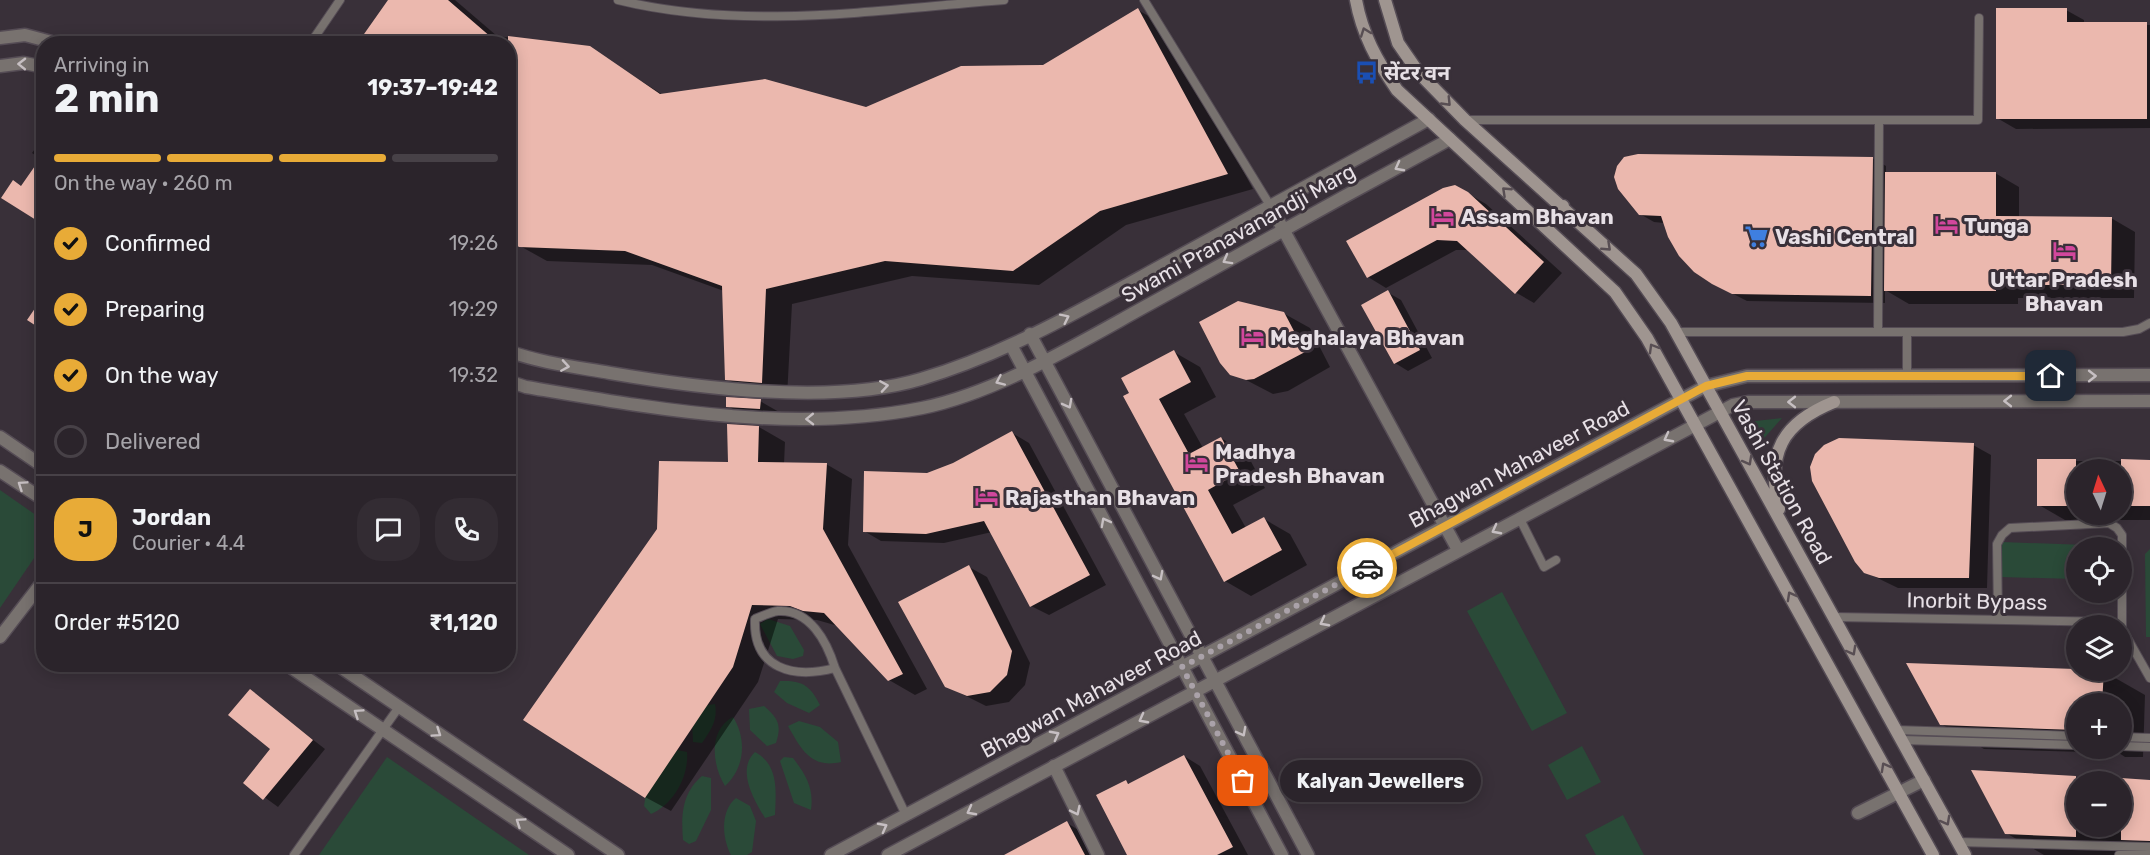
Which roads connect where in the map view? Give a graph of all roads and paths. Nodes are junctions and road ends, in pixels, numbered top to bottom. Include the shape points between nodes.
1 (340, 0) edge
2 (618, 0) edge
3 (1004, 0) edge
4 (1144, 0) edge
5 (1356, 0) edge
6 (1385, 0) edge
7 (1978, 18) dead end
8 (315, 36) edge
9 (0, 38) edge
10 (36, 38) edge
11 (36, 65) edge
12 (0, 66) edge
13 (1429, 119) junction
14 (1465, 120) junction
15 (1879, 120) junction
16 (1450, 139) junction
17 (1563, 206) junction
18 (1271, 207) junction
19 (1545, 227) junction
20 (1283, 230) junction
21 (2150, 322) edge
22 (1676, 332) junction
23 (1878, 332) junction
24 (1907, 332) junction
25 (1030, 334) junction
26 (1011, 345) junction
27 (516, 354) edge
28 (1044, 360) junction
29 (1024, 370) junction
30 (2150, 375) edge
31 (1907, 376) junction
32 (516, 384) edge
33 (1706, 386) junction
34 (1682, 399) junction
35 (2150, 401) edge
36 (1834, 402) junction
37 (1719, 410) junction
38 (1695, 423) junction
39 (0, 437) edge
40 (36, 461) edge
41 (0, 471) edge
42 (36, 495) edge
43 (1519, 518) junction
44 (1782, 523) junction
45 (1444, 526) junction
46 (1458, 550) junction
47 (1556, 560) dead end
48 (36, 591) edge
49 (2121, 615) edge
50 (1834, 617) junction
51 (1998, 618) junction
52 (2066, 620) edge
53 (0, 638) edge
54 (2132, 645) edge
55 (1202, 656) junction
56 (1182, 667) junction
57 (835, 668) junction
58 (298, 672) edge
59 (348, 672) edge
60 (2149, 673) edge
61 (1215, 681) junction
62 (1195, 691) junction
63 (399, 707) junction
64 (383, 730) junction
65 (1899, 735) junction
66 (2066, 736) edge
67 (2132, 737) edge
68 (2150, 738) edge
69 (2066, 744) edge
70 (2132, 746) edge
71 (2150, 747) edge
72 (1054, 766) junction
73 (1924, 780) junction
74 (1273, 789) junction
75 (1899, 793) junction
76 (1253, 800) junction
77 (1858, 813) dead end
78 (906, 815) junction
79 (1958, 842) junction
80 (2150, 847) edge
81 (2150, 853) edge
82 (294, 855) edge
83 (568, 855) edge
84 (618, 855) edge
85 (831, 855) edge
86 (888, 855) edge
87 (1098, 855) edge
88 (1282, 855) edge
89 (1308, 855) edge
90 (1933, 855) edge
91 (1965, 855) edge
92 (2119, 855) edge

1 - 8 lane
2 - 3 lane via 662,11 782,17
4 - 18 lane
13 -> 5 main road via 1397,90 1373,55
6 -> 14 main road, Vashi Station Road via 1398,43 1418,72
7 - 15 lane via 1978,120
9 - 10 street
11 -> 12 street
13 - 16 main road
13 - 18 street, Swami Pranavanandji Marg
14 - 15 lane
14 - 17 main road, Vashi Station Road
15 - 23 lane
19 -> 16 main road
16 -> 20 street, Swami Pranavanandji Marg
17 - 19 main road
17 -> 22 main road, Vashi Station Road via 1636,274
18 - 20 street
25 -> 18 street, Swami Pranavanandji Marg
34 -> 19 main road via 1615,292
20 -> 28 street, Swami Pranavanandji Marg
20 - 45 street
21 - 24 lane via 2123,332
22 - 23 lane
22 - 33 main road, Vashi Station Road
23 - 24 lane
24 - 31 lane
25 - 26 street, Swami Pranavanandji Marg
25 - 28 street
27 -> 26 street, Swami Pranavanandji Marg via 684,385 802,391 858,390 918,380 986,358
26 - 29 street
28 - 29 street, Swami Pranavanandji Marg
28 -> 55 street
29 -> 32 street, Swami Pranavanandji Marg via 996,384 925,407 825,418 681,413
56 -> 29 street
31 -> 30 street, Bhagwan Mahaveer Road
31 - 33 street, Bhagwan Mahaveer Road via 1747,376
33 - 34 street, Bhagwan Mahaveer Road
33 - 37 main road, Vashi Station Road
34 - 38 main road
34 - 45 street, Bhagwan Mahaveer Road
35 -> 36 street
36 -> 37 street via 1748,402
36 - 44 main road via 1797,422 1777,453 1774,482
37 - 38 street
37 -> 44 main road, Vashi Station Road
38 -> 43 street
75 -> 38 main road
39 - 40 street
42 -> 41 street
43 -> 46 street
43 - 47 lane via 1544,567
44 - 50 main road, Vashi Station Road
45 - 46 street
45 - 55 street, Bhagwan Mahaveer Road
46 -> 61 street
48 - 53 street
49 - 51 lane via 2122,535 2109,524 2010,528 1997,544
50 - 51 lane, Inorbit Bypass
50 -> 65 main road, Vashi Station Road
51 - 52 lane, Inorbit Bypass
54 - 60 lane
55 - 56 street, Bhagwan Mahaveer Road
55 - 61 street
56 - 62 street
78 -> 56 street, Bhagwan Mahaveer Road
57 - 57 lane via 819,672 770,663 754,636 755,619 778,611 801,615 819,632
57 - 78 lane
64 -> 58 street
59 - 63 street
61 - 62 street
61 -> 74 street
62 -> 72 street
62 - 76 street
63 - 64 lane
63 -> 84 street
64 - 82 lane
83 -> 64 street
65 - 66 lane
65 - 69 lane
65 - 73 main road, Vashi Station Road
67 - 68 lane
70 - 71 lane
72 -> 86 street
72 -> 87 street
73 - 75 street
73 -> 79 main road, Vashi Station Road
74 - 76 street
74 - 89 street
75 - 77 street
75 - 90 main road
76 - 88 street
85 -> 78 street, Bhagwan Mahaveer Road
79 - 80 lane
79 - 91 main road, Vashi Station Road
81 - 92 lane

